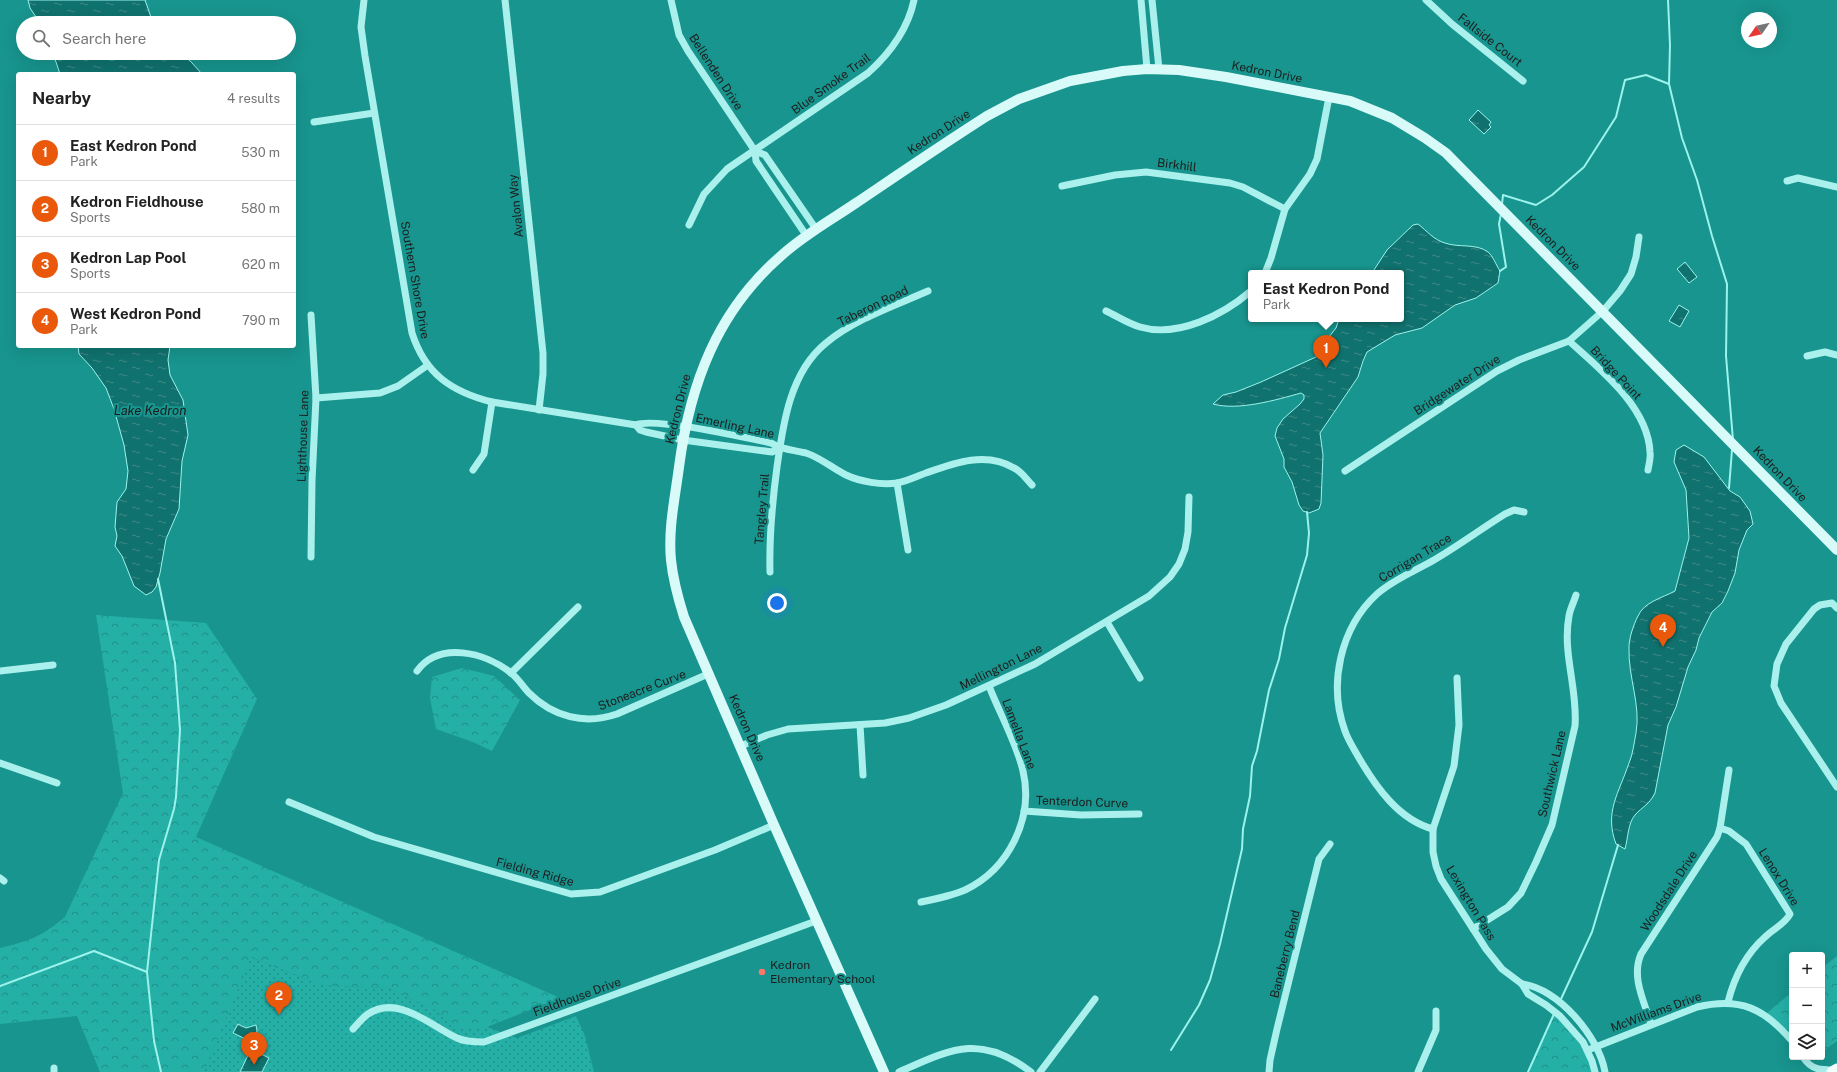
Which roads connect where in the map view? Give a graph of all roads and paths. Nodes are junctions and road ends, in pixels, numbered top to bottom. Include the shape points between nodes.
1 (364, 0) edge
2 (505, 0) edge
3 (671, 0) edge
4 (914, 0) edge
5 (1141, 0) edge
6 (1152, 0) edge
7 (1426, 0) edge
8 (1147, 69) junction
9 (1159, 70) junction
10 (1523, 81) dead end
11 (1329, 97) junction
12 (374, 113) junction
13 (314, 122) dead end
14 (755, 151) junction
15 (1787, 181) dead end
16 (1062, 186) dead end
17 (1837, 187) edge
18 (1285, 209) junction
19 (689, 225) dead end
20 (816, 229) junction
21 (806, 235) junction
22 (1639, 237) dead end
23 (1266, 270) edge
24 (928, 291) dead end
25 (1248, 293) edge
26 (1106, 311) dead end
27 (1603, 312) junction
28 (311, 315) dead end
29 (1569, 341) junction
30 (1837, 355) edge
31 (1807, 356) dead end
32 (428, 365) junction
33 (316, 398) junction
34 (492, 402) junction
35 (539, 410) junction
36 (636, 425) junction
37 (685, 427) junction
38 (683, 440) junction
39 (780, 448) junction
40 (473, 470) dead end
41 (1648, 470) dead end
42 (1345, 471) dead end
43 (897, 483) junction
44 (1032, 485) dead end
45 (1189, 497) dead end
46 (1524, 512) dead end
47 (908, 550) dead end
48 (1837, 550) edge
49 (311, 557) dead end
50 (770, 572) dead end
51 (1576, 595) dead end
52 (578, 606) dead end
53 (1837, 608) edge
54 (1107, 622) junction
55 (53, 665) dead end
56 (0, 670) edge
57 (417, 671) dead end
58 (511, 673) junction
59 (708, 674) junction
60 (1140, 678) dead end
61 (1457, 678) dead end
62 (989, 686) junction
63 (860, 725) junction
64 (741, 746) junction
65 (0, 763) edge
66 (1730, 770) dead end
67 (863, 775) dead end
68 (58, 783) dead end
69 (1837, 787) edge
70 (289, 802) dead end
71 (1024, 811) junction
72 (1139, 814) dead end
73 (774, 825) junction
74 (1720, 828) junction
75 (1433, 829) junction
76 (1330, 844) dead end
77 (921, 902) dead end
78 (816, 921) junction
79 (1473, 929) junction
80 (1522, 984) junction
81 (1095, 999) dead end
82 (1728, 1002) junction
83 (1436, 1011) dead end
84 (1651, 1024) junction
85 (353, 1030) dead end
86 (1789, 1038) edge
87 (1597, 1046) junction
88 (1588, 1050) junction
89 (1805, 1060) edge
90 (1835, 1070) edge
91 (884, 1072) edge
92 (899, 1072) edge
93 (1031, 1072) edge
94 (1040, 1072) edge
95 (1270, 1072) edge
96 (1418, 1072) edge
97 (1595, 1072) edge
98 (1605, 1072) edge
99 (1806, 1072) edge

1 - 12 street, Southern Shore Drive via 361,27
2 - 35 street, Avalon Way via 543,353
3 - 14 street, Bellenden Drive via 679,35
4 - 14 street, Blue Smoke Trail via 904,29 868,73
5 - 8 street
6 - 9 street
7 - 10 street, Fallside Court
8 - 9 street, Kedron Drive
8 - 20 street, Kedron Drive via 1070,81 1019,99 968,128
9 - 11 street, Kedron Drive via 1202,73
11 - 18 street via 1313,169
11 - 27 street, Kedron Drive via 1350,101 1392,118 1446,153
12 - 13 street
12 - 32 street, Southern Shore Drive via 412,333 416,347
14 - 19 street, Blue Smoke Trail via 727,169 714,182 704,194
14 - 20 street, Bellenden Drive via 765,155
14 - 21 street, Bellenden Drive via 756,161
15 - 17 street via 1798,178
16 - 18 street, Birkhill via 1115,174 1146,172 1230,183
18 - 23 street
20 - 21 street, Kedron Drive
21 - 37 street, Kedron Drive via 762,274 728,317 703,366
22 - 27 street, Bridgewater Drive via 1631,274
24 - 39 street, Taberon Road via 864,320 825,343 808,362 795,387 788,406
25 - 26 street via 1216,313 1184,327 1170,330 1139,326
27 - 29 street, Bridgewater Drive
27 - 48 street, Kedron Drive
28 - 33 street, Lighthouse Lane
29 - 41 street, Bridge Point via 1609,379 1640,416 1648,435
29 - 42 street, Bridgewater Drive via 1497,371
30 - 31 street via 1825,352
32 - 33 street via 398,386 380,393
32 - 34 street, Southern Shore Drive via 447,384 459,391
33 - 49 street, Lighthouse Lane
34 - 35 street, Southern Shore Drive
34 - 40 street via 484,454
35 - 36 street, Southern Shore Drive
36 - 37 street, Southern Shore Drive via 645,423
36 - 38 street, Southern Shore Drive via 646,432
37 - 38 street, Kedron Drive
37 - 39 street, Emerling Lane via 771,443
38 - 39 street, Emerling Lane via 772,452
38 - 59 street, Kedron Drive via 673,512 671,561 684,617
39 - 43 street, Emerling Lane via 825,461 847,475 866,482
39 - 50 street, Tangley Trail via 770,526
43 - 44 street, Emerling Lane via 954,463 980,460 1015,468
43 - 47 street
45 - 54 street, Mellington Lane via 1188,532 1179,564 1170,577 1149,596
46 - 75 street, Corrigan Trace via 1514,510 1505,514 1451,550 1385,588 1363,610 1345,644 1338,666 1338,704 1345,731 1361,761 1388,800 1419,826
51 - 79 street, Southwick Lane via 1569,614 1567,630 1576,705 1575,726 1552,825 1521,893 1508,907
52 - 58 street
53 - 69 street via 1832,603 1820,605 1801,623 1780,653 1774,686 1781,703
54 - 60 street
54 - 62 street, Mellington Lane via 1023,671
55 - 56 street
57 - 58 street, Stoneacre Curve via 423,662 431,657 451,652 480,657
58 - 59 street, Stoneacre Curve via 529,693 551,709 566,716 594,719 617,714
59 - 64 street, Kedron Drive
61 - 75 street, Lexington Pass via 1459,725 1454,766
62 - 63 street, Mellington Lane via 909,718
62 - 71 street, Lamella Lane via 1019,758 1025,782
63 - 64 street, Mellington Lane via 788,729
63 - 67 street
64 - 73 street, Kedron Drive
65 - 68 street
66 - 74 street, Woodsdale Drive
70 - 73 street, Fielding Ridge via 374,837 571,894 600,892
71 - 72 street, Tenterdon Curve via 1081,815
71 - 77 street, Lamella Lane via 1014,840 998,866 987,876 964,890
73 - 78 street, Kedron Drive
74 - 82 street, Lenox Drive via 1729,831 1746,844 1790,914 1788,919 1765,936 1750,954 1735,980
74 - 84 street, Woodsdale Drive via 1711,847 1637,964 1637,978
75 - 79 street, Lexington Pass via 1433,852 1441,880
76 - 95 street, Baneberry Bend via 1319,859 1277,1029
78 - 85 street, Fieldhouse Drive via 484,1042 458,1039 427,1020 402,1009 384,1008 368,1014
78 - 91 street, Kedron Drive
79 - 80 street, Lexington Pass via 1502,969
80 - 87 street, Lexington Pass via 1532,985 1554,998 1579,1020
80 - 88 street, Lexington Pass via 1528,994 1560,1016
81 - 94 street
82 - 84 street, McWilliams Drive via 1697,1007
82 - 86 street, McWilliams Drive via 1755,1009 1780,1027
83 - 96 street via 1436,1030
84 - 87 street, McWilliams Drive
87 - 88 street, McWilliams Drive
87 - 98 street, Lexington Pass
88 - 97 street, Lexington Pass
89 - 90 street via 1815,1069
89 - 99 street
92 - 93 street via 944,1052 966,1048 1000,1053

